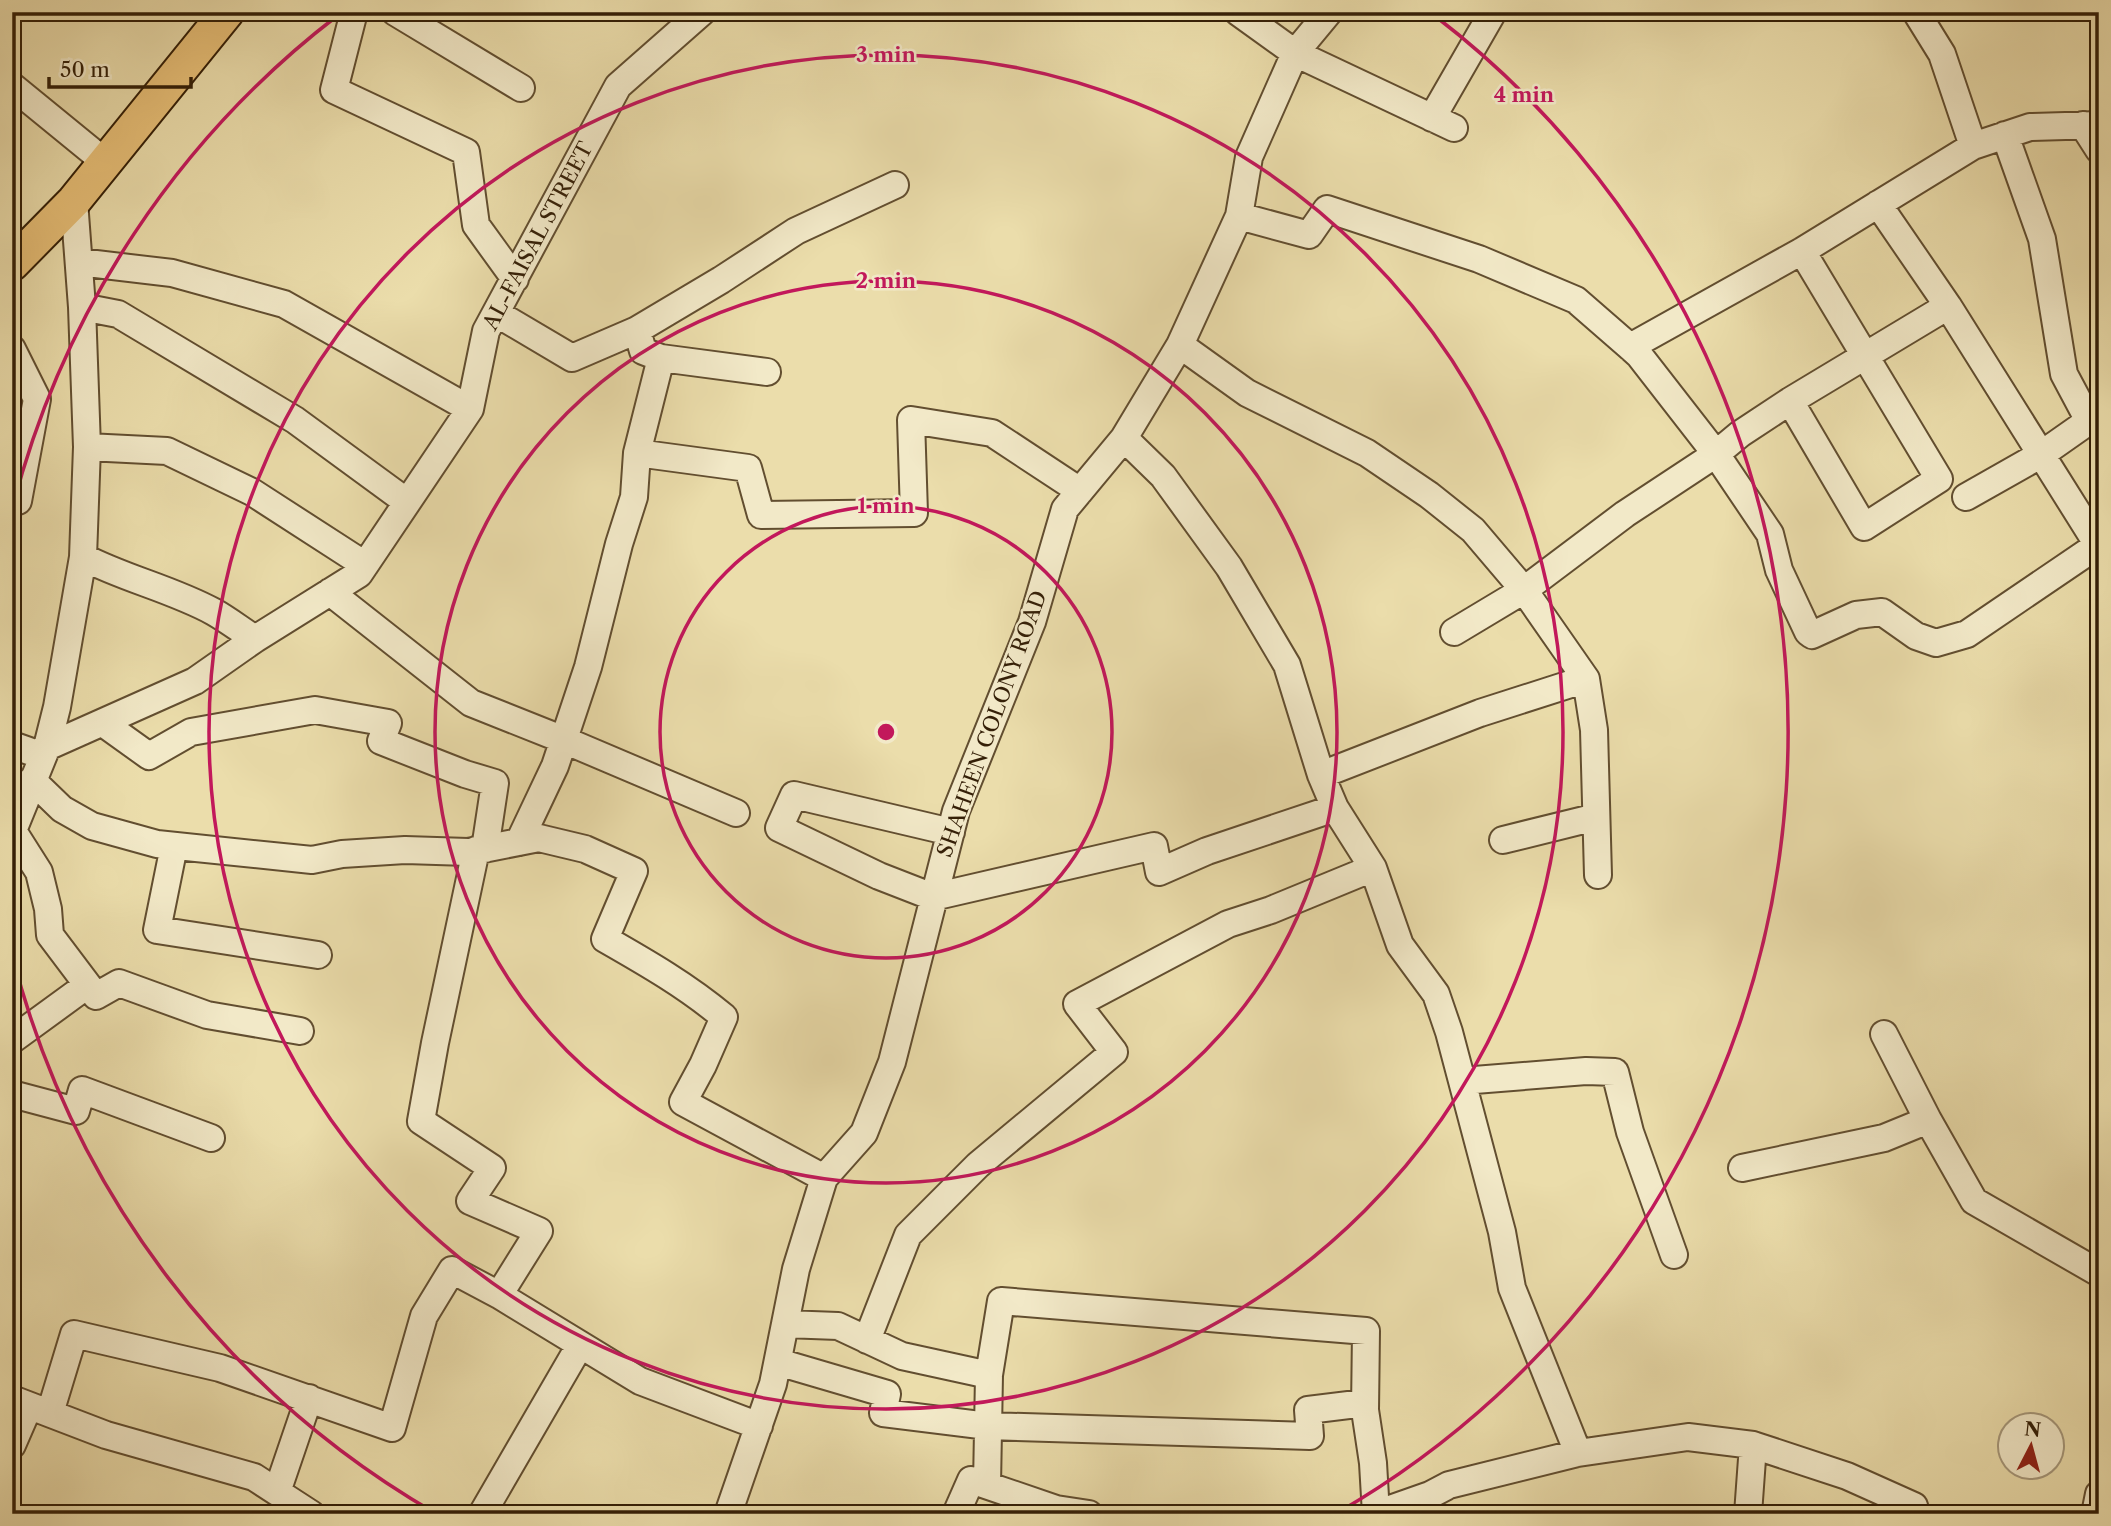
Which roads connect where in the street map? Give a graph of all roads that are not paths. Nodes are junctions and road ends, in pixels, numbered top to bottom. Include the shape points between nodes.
1 (206, 12) edge
2 (227, 12) edge
3 (354, 12) edge
4 (395, 12) edge
5 (702, 12) edge
6 (1238, 12) edge
7 (1329, 12) edge
8 (1493, 12) edge
9 (1916, 12) edge
10 (1295, 53) junction
11 (12, 86) edge
12 (521, 88) dead end
13 (2091, 125) edge
14 (2005, 135) junction
15 (1973, 146) junction
16 (2099, 149) edge
17 (94, 153) junction
18 (895, 185) dead end
19 (73, 190) junction
20 (1878, 204) junction
21 (1239, 216) junction
22 (12, 239) edge
23 (1802, 251) junction
24 (79, 262) junction
25 (12, 264) edge
26 (514, 279) junction
27 (1948, 306) junction
28 (82, 307) junction
29 (496, 313) junction
30 (637, 330) junction
31 (1180, 345) junction
32 (1630, 347) junction
33 (12, 349) edge
34 (1864, 357) junction
35 (662, 358) junction
36 (767, 372) dead end
37 (1790, 401) junction
38 (470, 409) junction
39 (1125, 438) junction
40 (87, 447) junction
41 (637, 453) junction
42 (1716, 454) junction
43 (2042, 454) junction
44 (1080, 491) junction
45 (1966, 497) dead end
46 (12, 500) edge
47 (407, 502) junction
48 (83, 557) junction
49 (365, 565) junction
50 (1524, 590) junction
51 (330, 592) junction
52 (1454, 632) dead end
53 (255, 639) junction
54 (1586, 679) junction
55 (103, 723) junction
56 (564, 740) junction
57 (12, 745) edge
58 (45, 751) junction
59 (1321, 775) junction
60 (32, 780) junction
61 (1335, 808) junction
62 (736, 813) dead end
63 (1596, 817) junction
64 (13, 832) edge
65 (951, 832) junction
66 (1503, 840) dead end
67 (519, 842) junction
68 (174, 846) junction
69 (480, 850) junction
70 (1373, 868) junction
71 (1598, 875) dead end
72 (933, 897) junction
73 (318, 956) dead end
74 (86, 986) junction
75 (300, 1031) dead end
76 (1884, 1034) dead end
77 (12, 1040) edge
78 (1462, 1081) junction
79 (12, 1094) edge
80 (1928, 1120) junction
81 (211, 1138) dead end
82 (1742, 1168) dead end
83 (824, 1178) junction
84 (1674, 1255) dead end
85 (2099, 1273) edge
86 (499, 1296) junction
87 (785, 1324) junction
88 (867, 1339) junction
89 (580, 1345) junction
90 (778, 1362) junction
91 (989, 1375) junction
92 (309, 1398) junction
93 (1365, 1403) junction
94 (31, 1406) edge
95 (759, 1426) junction
96 (988, 1426) junction
97 (12, 1445) edge
98 (1753, 1445) junction
99 (1577, 1453) junction
100 (987, 1485) junction
101 (280, 1501) edge
102 (1434, 1504) edge
103 (311, 1514) edge
104 (482, 1514) edge
105 (728, 1514) edge
106 (956, 1514) edge
107 (1089, 1514) edge
108 (1748, 1514) edge
109 (1916, 1514) edge

1 - 17 main road
2 - 19 main road
3 - 26 street via 334,90 466,152 476,225
4 - 12 street
5 - 26 street, AL-FAISAL STREET via 618,86
6 - 10 street
7 - 10 street, SHAHEEN COLONY ROAD
8 - 10 street via 1443,123
9 - 15 street via 1942,54
10 - 21 street, SHAHEEN COLONY ROAD via 1249,157
11 - 17 street
13 - 14 street via 2030,127
13 - 16 street
14 - 15 street
14 - 43 street via 2042,239 2064,374 2088,421
15 - 20 street
17 - 19 main road
18 - 30 street via 796,231
19 - 22 main road
19 - 24 street
19 - 25 main road
20 - 23 street
20 - 27 street
21 - 31 street, SHAHEEN COLONY ROAD
21 - 32 street via 1309,235 1327,209 1479,259 1576,300
23 - 32 street
23 - 34 street
24 - 28 street
24 - 38 street via 173,273 284,304
26 - 29 street, AL-FAISAL STREET
27 - 34 street
27 - 43 street
28 - 40 street
28 - 47 street via 118,314 295,421
29 - 30 street via 572,358
29 - 38 street, AL-FAISAL STREET via 486,331
30 - 35 street via 643,351
31 - 39 street, SHAHEEN COLONY ROAD
31 - 50 street via 1247,393 1367,453 1429,495 1473,530
32 - 42 street
33 - 46 street via 37,399 18,501
34 - 37 street
34 - 37 street via 1939,479 1864,527
35 - 36 street
35 - 41 street
37 - 42 street
38 - 47 street, AL-FAISAL STREET
39 - 44 street, SHAHEEN COLONY ROAD
39 - 59 street via 1163,476 1222,557 1287,665
40 - 48 street
40 - 49 street via 167,451 252,492
41 - 44 street via 748,468 761,515 914,513 911,420 992,433
41 - 56 street via 634,497
42 - 43 street via 1770,534 1779,570 1808,632 1812,635 1856,615 1882,612 1916,636 1936,643 1967,634 2098,545
42 - 50 street via 1625,514
43 - 45 street
44 - 65 street, SHAHEEN COLONY ROAD via 1065,509 1032,622
47 - 49 street, AL-FAISAL STREET
48 - 53 street via 213,612
48 - 58 street
49 - 51 street, AL-FAISAL STREET
50 - 52 street
50 - 54 street
51 - 53 street, AL-FAISAL STREET
51 - 56 street via 471,703
53 - 55 street, AL-FAISAL STREET via 195,681
54 - 59 street via 1480,713
54 - 63 street via 1594,730
55 - 58 street, AL-FAISAL STREET
55 - 69 street via 149,756 191,732 315,710 388,723 380,741 495,783
56 - 62 street
56 - 67 street
57 - 58 street
58 - 60 street
59 - 61 street
60 - 64 street
60 - 68 street via 62,808 92,826
61 - 70 street
61 - 72 street via 1206,851 1159,872 1154,846
63 - 66 street
63 - 71 street
64 - 74 street via 39,872 50,935
65 - 72 street, SHAHEEN COLONY ROAD
65 - 72 street via 794,795 779,828
67 - 69 street
67 - 83 street via 539,838 585,849 634,871 605,939 666,974 724,1017 683,1102
68 - 69 street via 312,860 405,850
68 - 73 street via 157,930
69 - 86 street via 421,1121 492,1168 470,1201 539,1231
70 - 78 street via 1400,945 1436,994
70 - 88 street via 1228,925 1077,1004 1114,1052 978,1165 908,1235
72 - 83 street, SHAHEEN COLONY ROAD via 887,1074 864,1133
74 - 75 street via 96,996 119,983 207,1015
74 - 77 street
76 - 80 street
78 - 84 street via 1615,1072 1630,1132
78 - 99 street via 1502,1232 1511,1288
79 - 81 street via 76,1111 82,1090
80 - 82 street via 1884,1138
80 - 85 street via 1974,1201
83 - 87 street, SHAHEEN COLONY ROAD via 796,1269
86 - 89 street
86 - 92 street via 452,1270 424,1316 392,1428
87 - 88 street via 838,1326
87 - 90 street, SHAHEEN COLONY ROAD
88 - 91 street via 902,1356
89 - 95 street via 640,1381
89 - 104 street
90 - 95 street, SHAHEEN COLONY ROAD
90 - 96 street via 887,1394 883,1413
91 - 93 street via 1001,1301 1366,1331
91 - 96 street
92 - 94 street via 220,1368 74,1334
92 - 101 street
93 - 96 street via 1308,1410 1310,1436
93 - 102 street via 1376,1514
94 - 97 street
94 - 101 street via 106,1435 254,1477
95 - 105 street, SHAHEEN COLONY ROAD
96 - 100 street
98 - 99 street via 1688,1437
98 - 108 street
98 - 109 street via 1847,1476 1914,1506
99 - 102 street via 1449,1485
100 - 106 street via 971,1480
100 - 107 street via 1056,1509
101 - 103 street

